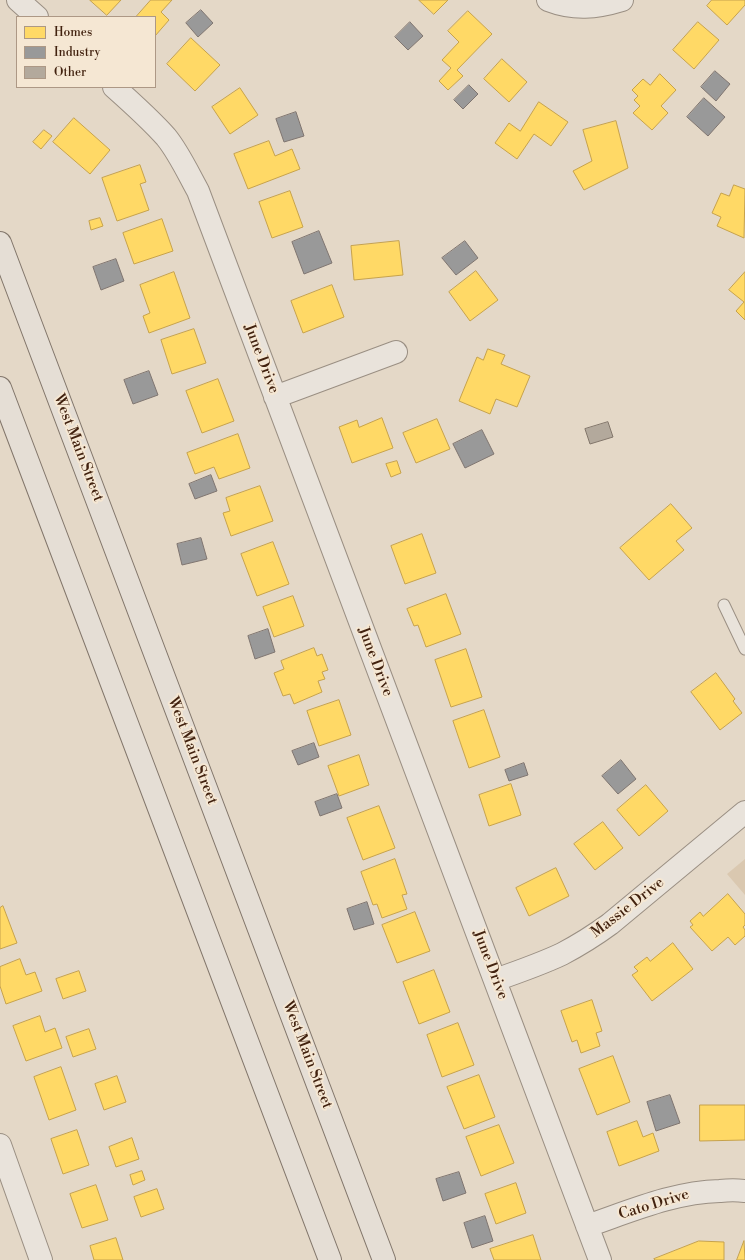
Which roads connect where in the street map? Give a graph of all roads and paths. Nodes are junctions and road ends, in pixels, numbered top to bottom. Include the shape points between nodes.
1 (18, 0) edge
2 (548, 0) edge
3 (622, 0) edge
4 (36, 16) edge
5 (115, 88) edge
6 (0, 243) edge
7 (396, 352) dead end
8 (0, 388) edge
9 (275, 397) junction
10 (724, 605) dead end
11 (745, 649) edge
12 (745, 812) edge
13 (495, 980) junction
14 (0, 1145) edge
15 (745, 1191) edge
16 (587, 1226) junction
17 (42, 1260) edge
18 (330, 1260) edge
19 (384, 1260) edge
20 (600, 1260) edge

1 - 4 street
2 - 3 street via 578,7 598,6
5 - 9 street, June Drive via 167,138 198,191
6 - 19 main road, West Main Street
7 - 9 street
8 - 18 main road
9 - 13 street, June Drive
10 - 11 lane
12 - 13 street, Massie Drive via 590,939 541,963
13 - 16 street, June Drive
14 - 17 street
15 - 16 street, Cato Drive via 703,1191 676,1196
16 - 20 street, June Drive

